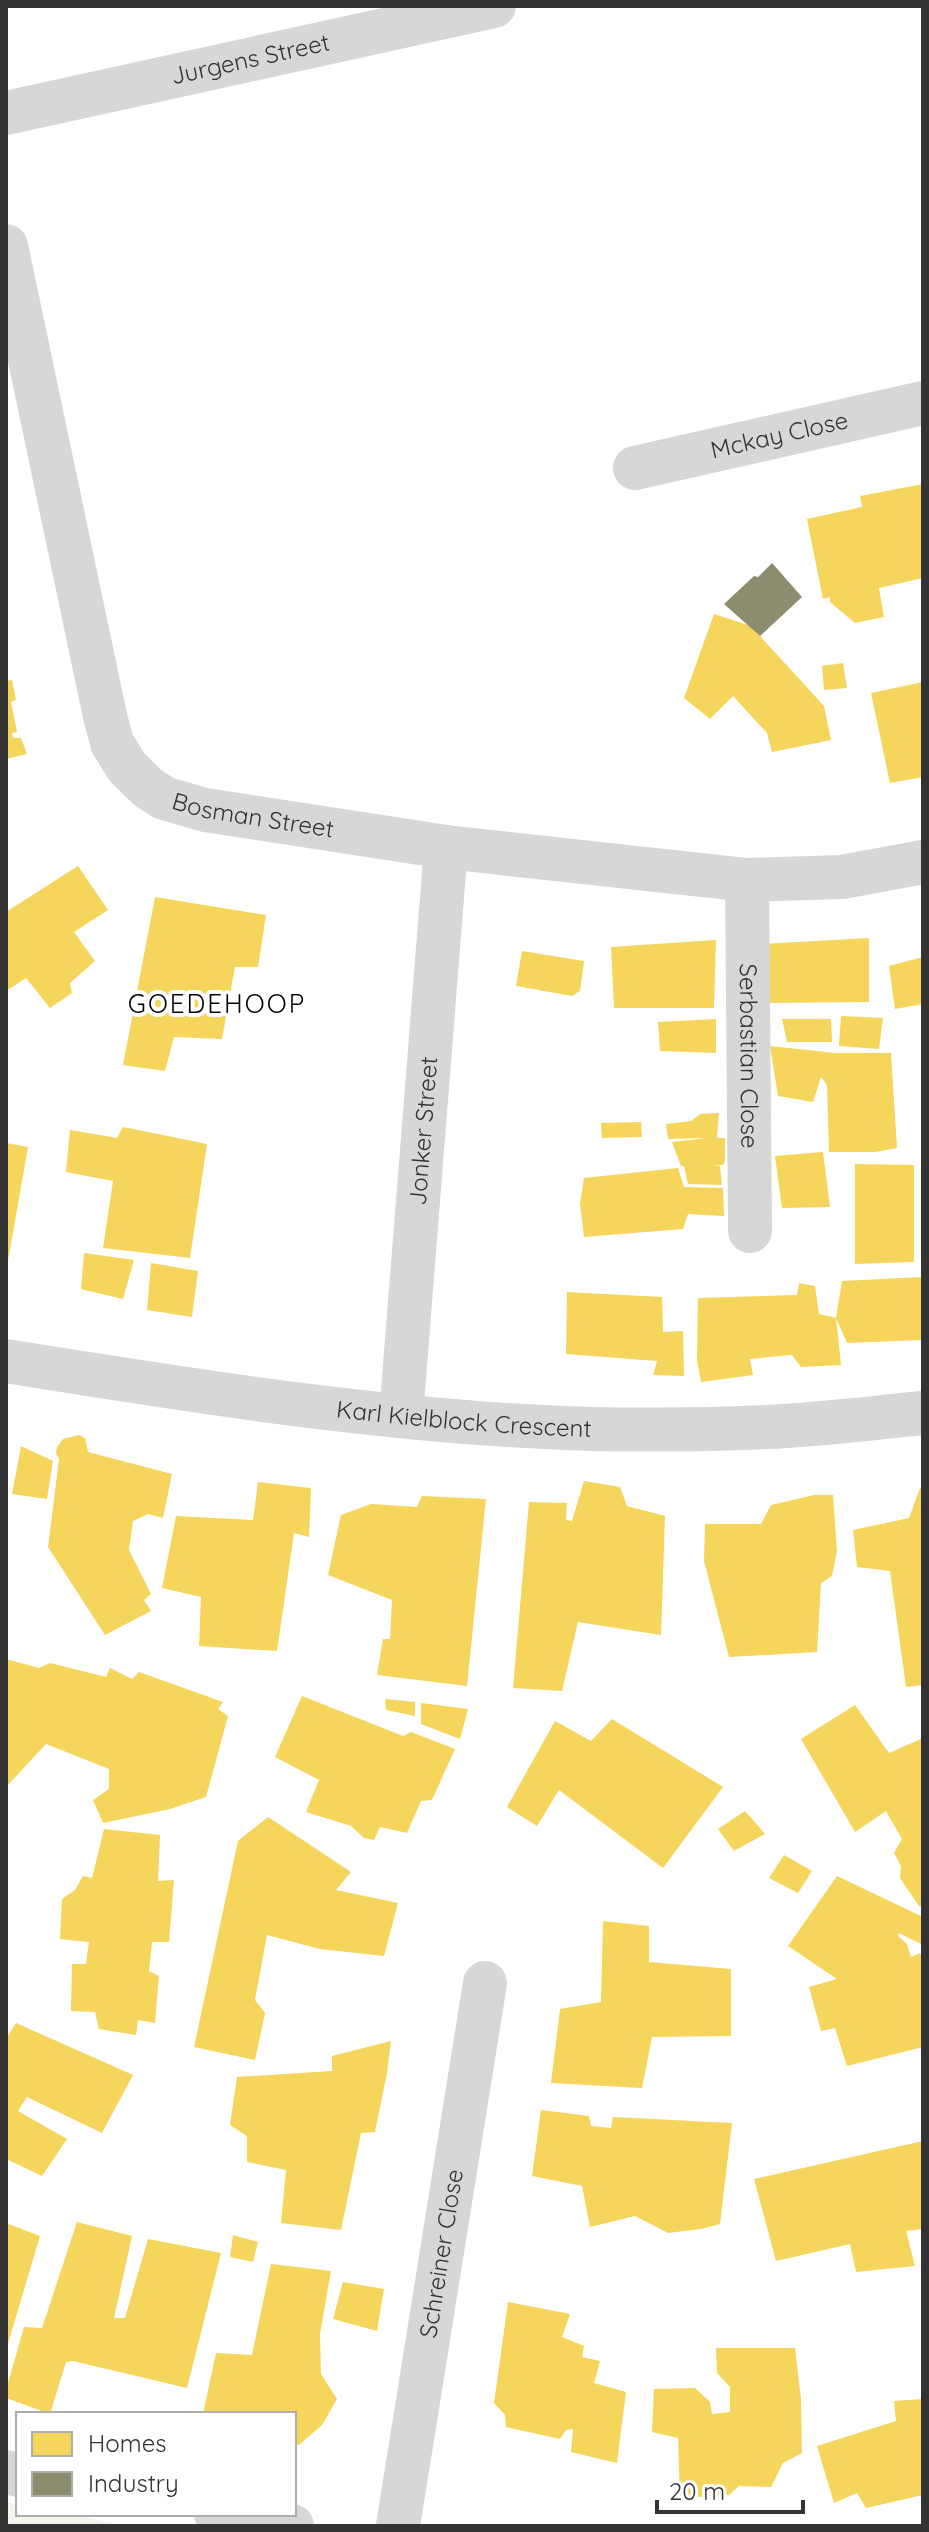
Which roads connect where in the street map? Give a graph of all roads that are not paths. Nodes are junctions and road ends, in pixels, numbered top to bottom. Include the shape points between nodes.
1 (478, 8) edge
2 (6, 113) edge
3 (6, 246) edge
4 (923, 403) edge
5 (635, 468) dead end
6 (446, 847) junction
7 (923, 862) edge
8 (747, 880) junction
9 (750, 1231) dead end
10 (6, 1361) edge
11 (923, 1413) edge
12 (401, 1416) junction
13 (485, 1983) dead end
14 (229, 2516) edge
15 (292, 2526) edge
16 (398, 2526) edge

1 - 2 street, Jurgens Street
3 - 6 street, Bosman Street via 105,716 112,743 127,767 147,787 184,806
4 - 5 street, Mckay Close
6 - 8 street, Bosman Street
6 - 12 street, Jonker Street
7 - 8 street, Bosman Street via 842,877
8 - 9 street, Serbastian Close
10 - 12 street, Karl Kielblock Crescent via 184,1390
11 - 12 street, Karl Kielblock Crescent via 766,1427 591,1429
13 - 16 street, Schreiner Close
14 - 15 street

